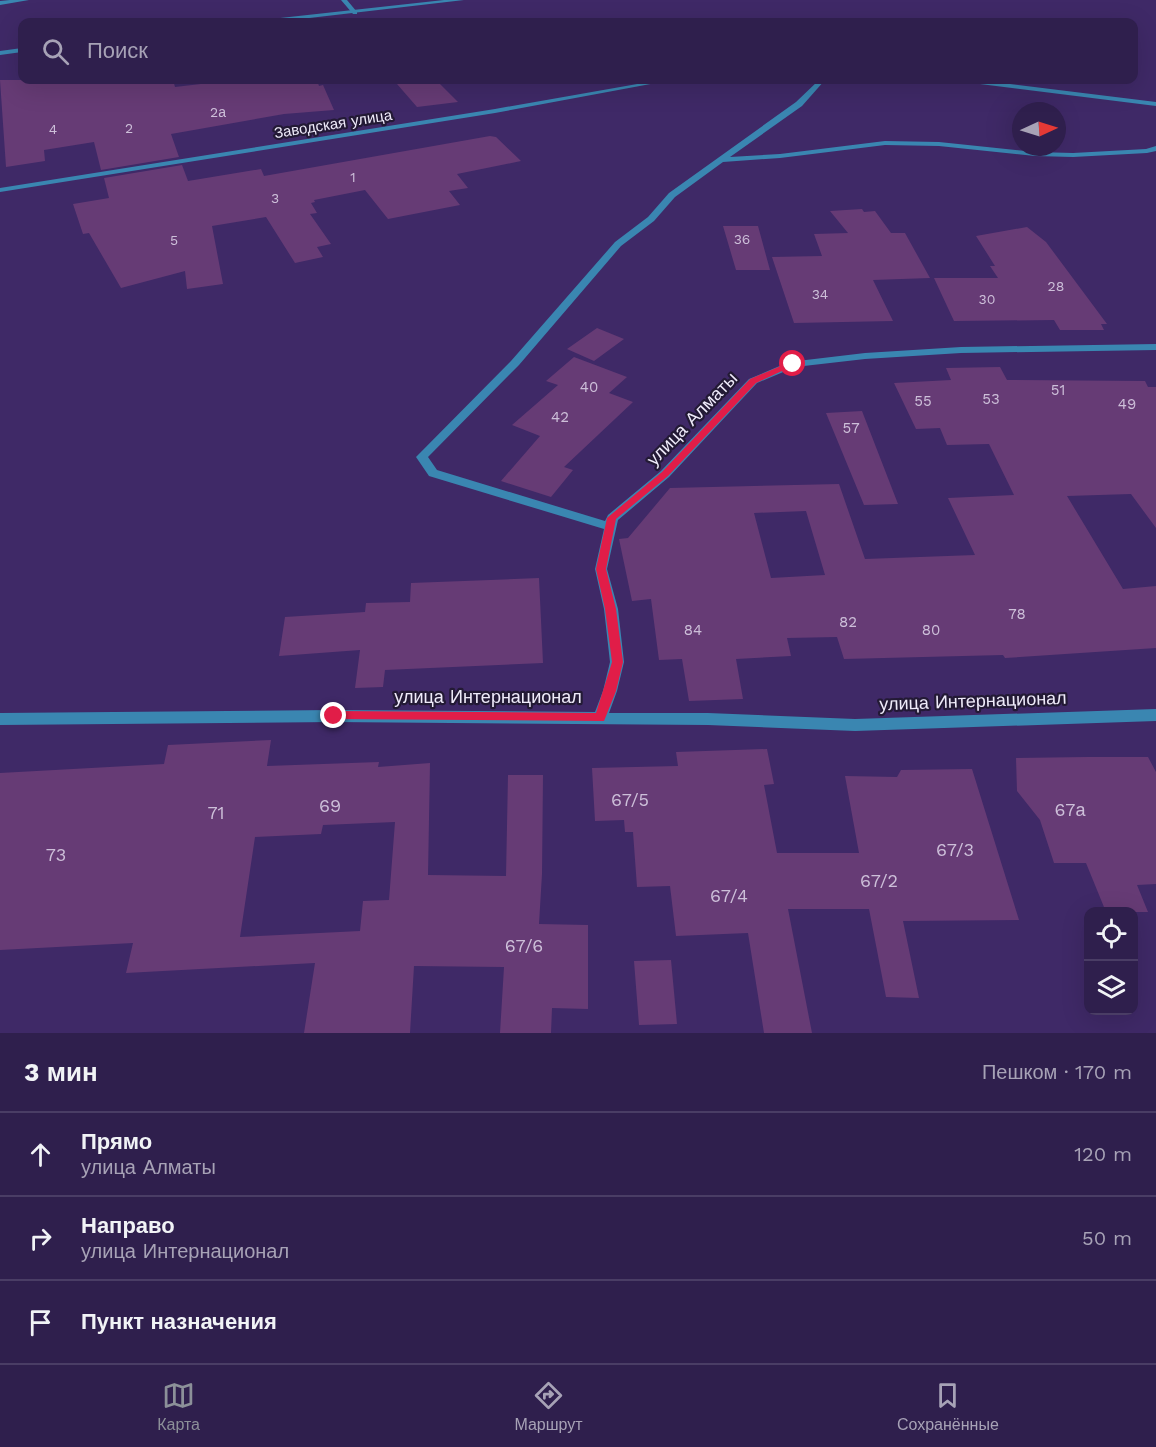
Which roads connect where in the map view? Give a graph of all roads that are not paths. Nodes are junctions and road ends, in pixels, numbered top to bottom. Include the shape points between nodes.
1 (26, 0) edge
2 (344, 0) edge
3 (461, 0) edge
4 (0, 3) edge
5 (355, 13) junction
6 (303, 18) edge
7 (18, 51) edge
8 (0, 53) edge
9 (647, 84) edge
10 (818, 84) edge
11 (996, 84) edge
12 (1156, 104) edge
13 (1156, 147) edge
14 (720, 160) junction
15 (0, 190) edge
16 (1156, 347) edge
17 (610, 527) junction
18 (1156, 715) edge
19 (0, 718) edge
20 (600, 718) junction

1 - 4 street
2 - 5 street
3 - 5 street
5 - 6 street
7 - 8 street
9 - 15 street, Заводская улица
10 - 14 street via 799,104
11 - 12 street
13 - 14 street via 1073,155 885,143
14 - 17 street via 672,195 651,219 618,244 515,363 423,457 433,473
16 - 17 street, улица Алматы via 961,350 793,364 753,381 665,474 612,518
17 - 20 street, улица Алматы via 601,569 611,609 617,662
18 - 20 street, улица Интернационал via 855,724
19 - 20 street, улица Интернационал

